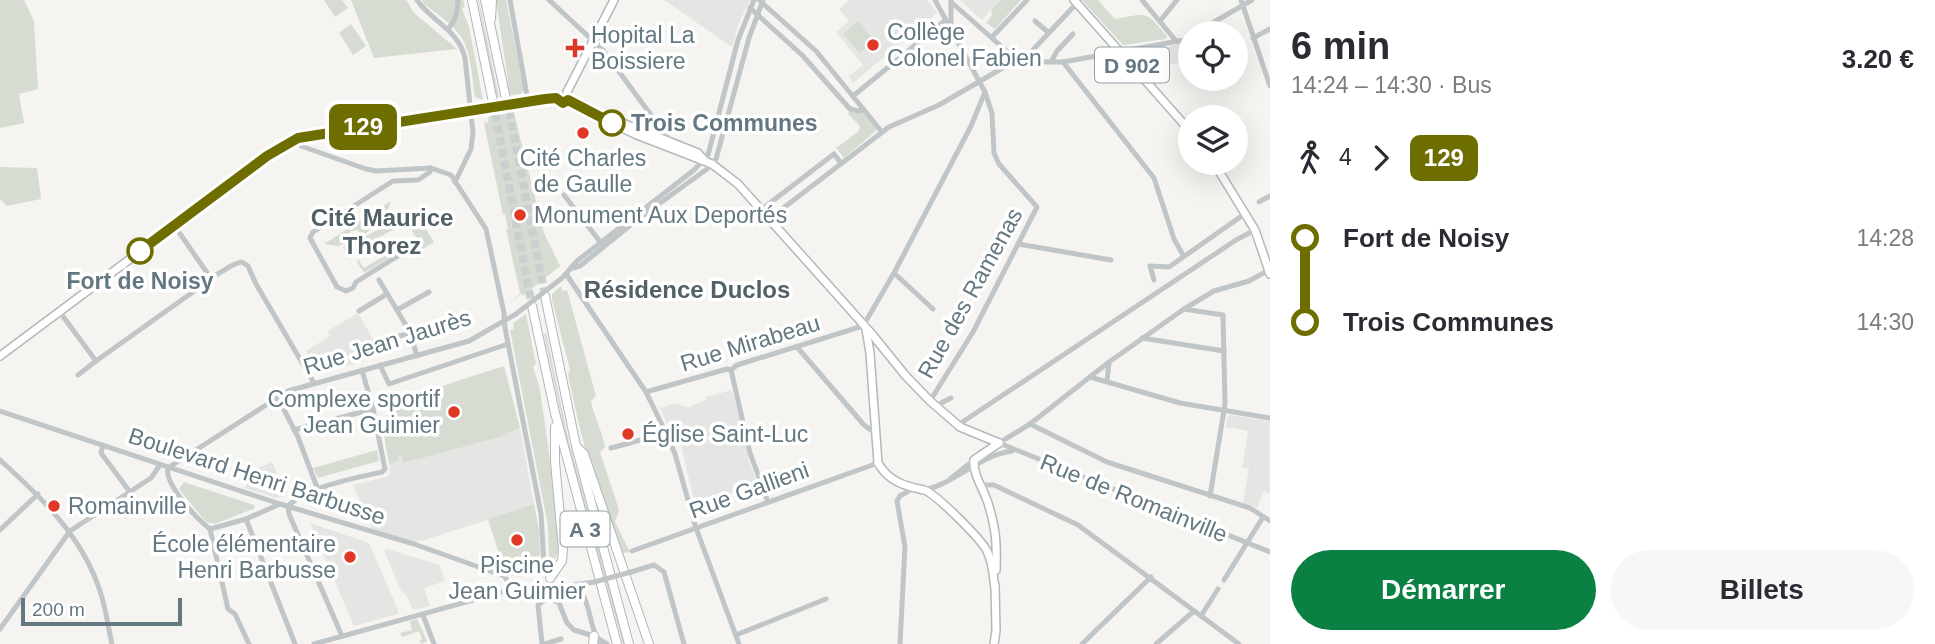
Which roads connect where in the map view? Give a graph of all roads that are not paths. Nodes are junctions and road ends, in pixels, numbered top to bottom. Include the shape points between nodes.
1 (415, 0) edge
2 (458, 0) edge
3 (472, 0) edge
4 (485, 0) edge
5 (492, 0) edge
6 (510, 0) edge
7 (549, 0) edge
8 (614, 0) edge
9 (935, 0) edge
10 (1027, 0) edge
11 (1142, 0) edge
12 (1177, 0) edge
13 (1252, 0) edge
14 (760, 1) edge
15 (951, 1) edge
16 (1076, 2) edge
17 (1241, 3) edge
18 (750, 8) junction
19 (758, 13) junction
20 (946, 20) junction
21 (1035, 21) dead end
22 (1160, 21) junction
23 (1213, 21) edge
24 (490, 22) junction
25 (951, 27) junction
26 (448, 29) junction
27 (1270, 29) edge
28 (1049, 33) junction
29 (1073, 34) dead end
30 (993, 36) junction
31 (1253, 38) junction
32 (593, 41) junction
33 (1176, 41) joint
34 (1120, 51) junction
35 (1023, 62) junction
36 (1051, 62) junction
37 (1063, 62) junction
38 (980, 82) junction
39 (1270, 86) edge
40 (985, 92) junction
41 (568, 96) junction
42 (853, 96) junction
43 (506, 99) tunnel mouth
44 (525, 101) junction
45 (493, 102) tunnel mouth
46 (863, 108) junction
47 (470, 111) junction
48 (1178, 117) edge
49 (607, 119) junction
50 (882, 132) junction
51 (298, 138) junction
52 (671, 142) junction
53 (704, 160) junction
54 (841, 163) junction
55 (712, 164) junction
56 (431, 168) junction
57 (1222, 175) edge
58 (455, 182) junction
59 (564, 195) dead end
60 (1270, 196) edge
61 (1259, 202) dead end
62 (762, 209) junction
63 (1246, 213) junction
64 (769, 219) junction
65 (174, 225) junction
66 (1255, 230) junction
67 (601, 243) junction
68 (417, 244) dead end
69 (1018, 244) junction
70 (1183, 256) junction
71 (1111, 260) dead end
72 (573, 268) junction
73 (1269, 272) edge
74 (894, 273) junction
75 (564, 276) junction
76 (211, 277) junction
77 (1154, 279) dead end
78 (379, 280) dead end
79 (429, 292) dead end
80 (387, 295) junction
81 (545, 296) tunnel mouth
82 (532, 306) tunnel mouth
83 (933, 309) dead end
84 (1184, 309) junction
85 (397, 310) junction
86 (59, 311) junction
87 (359, 312) dead end
88 (504, 320) junction
89 (448, 322) dead end
90 (865, 328) junction
91 (1154, 329) junction
92 (410, 332) junction
93 (1142, 338) junction
94 (1155, 339) junction
95 (382, 341) dead end
96 (508, 344) junction
97 (797, 347) junction
98 (1224, 351) junction
99 (0, 356) edge
100 (417, 356) junction
101 (891, 357) junction
102 (96, 361) junction
103 (871, 362) junction
104 (1109, 362) junction
105 (380, 365) junction
106 (362, 370) junction
107 (731, 370) junction
108 (78, 375) dead end
109 (1090, 377) junction
110 (1107, 382) junction
111 (314, 383) junction
112 (937, 390) junction
113 (646, 392) junction
114 (278, 398) junction
115 (932, 404) junction
116 (373, 409) junction
117 (0, 411) edge
118 (1225, 411) junction
119 (555, 413) junction
120 (1270, 418) edge
121 (1030, 424) junction
122 (958, 425) junction
123 (294, 430) junction
124 (666, 433) junction
125 (875, 433) junction
126 (999, 443) junction
127 (103, 445) junction
128 (576, 446) junction
129 (611, 448) dead end
130 (1015, 450) junction
131 (0, 460) edge
132 (878, 463) junction
133 (973, 464) junction
134 (159, 467) junction
135 (168, 467) junction
136 (981, 485) junction
137 (912, 489) junction
138 (318, 490) junction
139 (925, 490) junction
140 (130, 492) junction
141 (38, 495) junction
142 (1210, 496) junction
143 (768, 502) junction
144 (280, 504) junction
145 (288, 506) junction
146 (1263, 517) junction
147 (246, 519) junction
148 (1270, 521) edge
149 (696, 528) junction
150 (210, 529) junction
151 (0, 530) edge
152 (70, 531) junction
153 (997, 542) junction
154 (1247, 543) junction
155 (985, 547) junction
156 (632, 551) dead end
157 (1270, 552) edge
158 (504, 576) junction
159 (1151, 577) junction
160 (550, 578) junction
161 (1224, 580) dead end
162 (590, 582) junction
163 (554, 588) junction
164 (995, 589) junction
165 (1218, 589) dead end
166 (510, 590) junction
167 (549, 597) junction
168 (584, 597) junction
169 (826, 599) dead end
170 (1194, 611) junction
171 (424, 615) junction
172 (1201, 616) junction
173 (0, 629) edge
174 (736, 635) junction
175 (342, 636) junction
176 (561, 639) dead end
177 (594, 640) edge
178 (112, 644) edge
179 (249, 644) edge
180 (295, 644) edge
181 (314, 644) edge
182 (434, 644) edge
183 (543, 644) edge
184 (600, 644) edge
185 (607, 644) edge
186 (617, 644) edge
187 (629, 644) edge
188 (649, 644) edge
189 (684, 644) edge
190 (739, 644) edge
191 (900, 644) edge
192 (994, 644) edge
193 (1082, 644) edge
194 (1156, 644) edge
195 (1239, 644) edge

1 - 26 street via 430,19
2 - 26 street
3 - 45 highway
4 - 24 highway
5 - 24 highway
6 - 44 street
7 - 32 street
8 - 32 main road
9 - 20 street
10 - 30 street
11 - 22 street
12 - 22 street
13 - 17 street
14 - 18 street
14 - 19 street
14 - 42 street via 816,51
15 - 25 street
15 - 30 street
16 - 28 street
16 - 34 main road, D 902
17 - 23 street
17 - 31 street
18 - 19 street
18 - 53 street
19 - 46 street via 850,109
19 - 55 street
20 - 25 street
20 - 42 street
21 - 28 street
22 - 33 street
24 - 43 highway
25 - 38 street
26 - 47 street via 463,48
27 - 31 street
28 - 35 street
29 - 36 street
30 - 35 street
31 - 39 street
32 - 41 main road
32 - 52 street
33 - 34 street
34 - 37 street
34 - 48 main road, D 902
35 - 36 street
35 - 38 street via 1013,62
36 - 37 street
37 - 70 street via 1154,178
38 - 40 street
38 - 50 street
40 - 69 street, Rue des Ramenas via 992,113 994,153 1037,207
40 - 74 street
41 - 44 main road via 563,103 556,98
41 - 49 main road
42 - 46 street
44 - 47 main road, bridge
46 - 50 street
47 - 51 main road
47 - 58 street via 471,149
49 - 52 main road
49 - 53 main road
50 - 54 street
51 - 56 street via 301,146 366,169
51 - 65 main road
52 - 53 main road
53 - 55 main road
53 - 67 street, Rue Jean Jaurès
54 - 62 street via 834,154
54 - 64 street
55 - 62 main road
55 - 72 street, Rue Jean Jaurès
56 - 58 street via 451,175
56 - 68 street via 418,180 393,181 310,238 337,287 346,291
57 - 63 main road
58 - 88 street via 486,229
59 - 67 street
60 - 61 street
62 - 64 main road
63 - 66 main road
63 - 70 street
64 - 90 main road
65 - 76 street
65 - 86 main road
66 - 73 main road
66 - 122 street
67 - 72 street, Rue Jean Jaurès
69 - 71 street
69 - 112 street, Rue des Ramenas
70 - 77 street via 1169,267 1150,266
72 - 75 street, Rue Jean Jaurès
73 - 84 street via 1214,291
74 - 83 street
74 - 90 street
75 - 88 street, Rue Jean Jaurès, bridge
75 - 113 street
76 - 102 street
76 - 111 street via 234,263 248,266
78 - 80 street
79 - 85 street
80 - 85 street
80 - 87 street
81 - 128 highway, A 3
82 - 119 highway, A 3
84 - 91 street
84 - 98 street via 1223,315
85 - 92 street
86 - 99 main road
86 - 102 street
88 - 96 street
88 - 100 street, Rue Jean Jaurès via 469,341
89 - 92 street
90 - 97 street, Rue Mirabeau
90 - 101 main road
90 - 103 main road
91 - 93 street
91 - 94 street
92 - 95 street
92 - 100 street
93 - 94 street
93 - 104 street
94 - 98 street
96 - 105 street via 389,384
96 - 160 street via 541,514 544,566
97 - 107 street, Rue Mirabeau
97 - 125 street
98 - 118 street
100 - 105 street, Rue Jean Jaurès
101 - 103 main road via 879,354
101 - 115 main road
102 - 108 street
103 - 125 main road
104 - 109 street
104 - 110 street
105 - 106 street, Rue Jean Jaurès
106 - 111 street, Rue Jean Jaurès
106 - 116 street
107 - 113 street, Rue Mirabeau
107 - 143 street via 750,453
109 - 110 street
109 - 121 street
110 - 118 street
111 - 114 street, Rue Jean Jaurès
112 - 115 street, Rue des Ramenas
112 - 115 street via 951,398
113 - 124 street
114 - 123 street
114 - 134 street, Rue Jean Jaurès via 175,466
115 - 122 main road
116 - 123 street
116 - 138 street via 385,469
117 - 127 street, Boulevard Henri Barbusse
118 - 120 street
118 - 142 street
119 - 160 highway via 563,549 562,561
119 - 186 highway, A 3
121 - 126 street
121 - 142 street via 1107,462
122 - 126 main road
123 - 138 street
124 - 129 street
124 - 149 street
125 - 132 main road
126 - 130 street, Rue de Romainville
126 - 133 main road
127 - 134 street, Boulevard Henri Barbusse
127 - 140 street via 104,460
128 - 187 highway, A 3
128 - 188 highway via 584,454
130 - 133 street
130 - 154 street, Rue de Romainville
131 - 141 street
132 - 137 main road via 887,476
132 - 143 street, Rue Gallieni
133 - 136 main road
133 - 139 street
134 - 135 street, Boulevard Henri Barbusse
134 - 140 street, Rue Jean Jaurès
135 - 144 street, Boulevard Henri Barbusse
135 - 150 street via 170,484
136 - 153 main road
136 - 159 street via 994,485 1078,526
137 - 139 main road
137 - 191 street via 897,502 905,547
138 - 145 street
139 - 155 main road
140 - 152 street, Rue Jean Jaurès
141 - 151 street
141 - 152 street
142 - 146 street via 1250,508
143 - 149 street, Rue Gallieni
144 - 145 street, Boulevard Henri Barbusse
144 - 147 street
145 - 158 street, Boulevard Henri Barbusse
145 - 175 street
146 - 148 street
146 - 154 street
147 - 150 street
147 - 180 street
149 - 156 street, Rue Gallieni
149 - 174 street
150 - 179 street via 228,609
152 - 173 street
152 - 178 street via 100,592
153 - 155 main road
153 - 164 main road
154 - 157 street, Rue de Romainville
154 - 161 street
155 - 164 main road
158 - 163 street, Boulevard Henri Barbusse via 512,587 525,592
158 - 166 street
159 - 170 street
159 - 193 street
160 - 163 street
162 - 163 street, Boulevard Henri Barbusse
162 - 168 street
162 - 189 street, Boulevard Henri Barbusse, bridge via 654,565 664,572
163 - 167 street
164 - 192 main road
165 - 172 street
166 - 167 street
166 - 171 street
167 - 168 street
167 - 177 street via 559,603 574,630
167 - 183 street via 538,605
168 - 177 street
169 - 174 street
170 - 172 street
170 - 194 street
171 - 175 street
171 - 182 street
172 - 195 street
174 - 190 street
175 - 181 street
176 - 183 street
177 - 184 street
177 - 185 street

